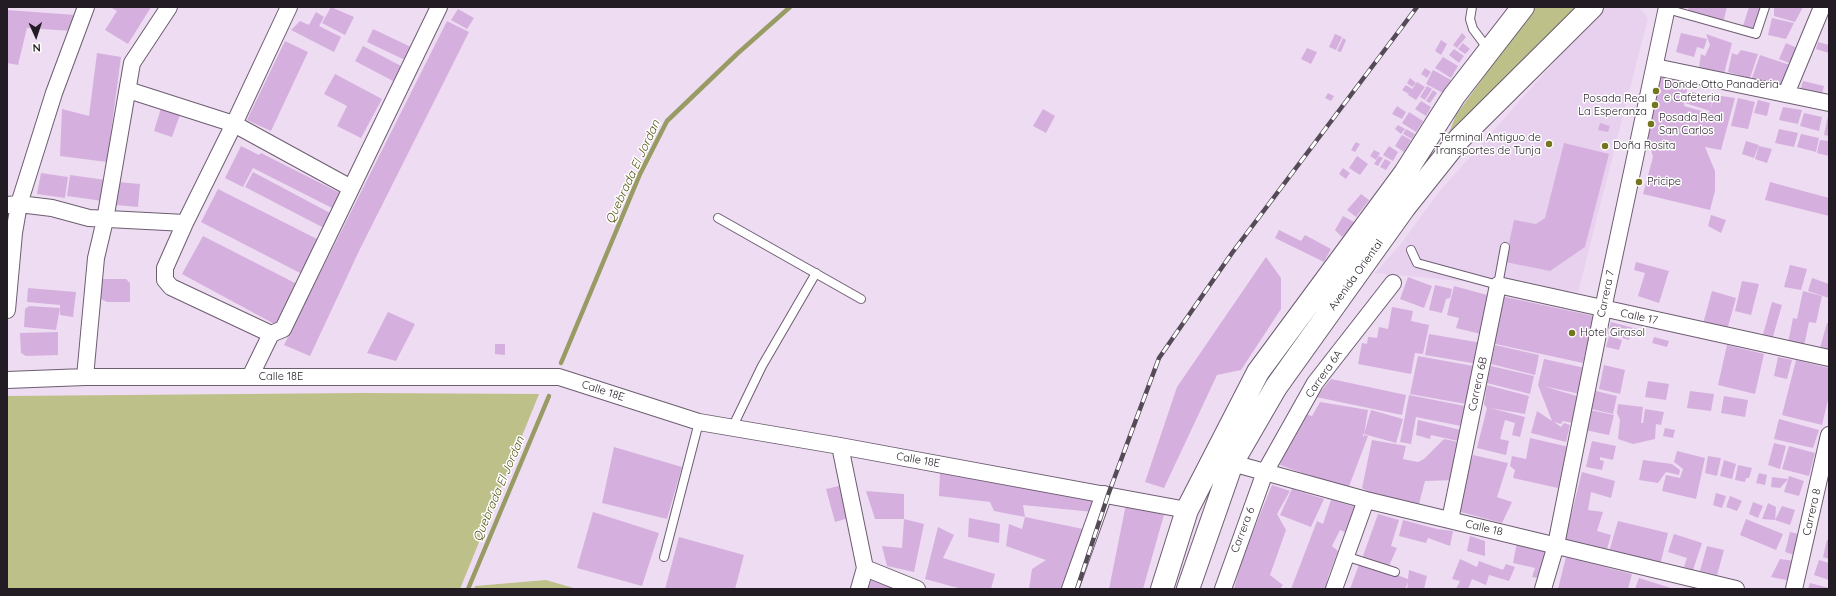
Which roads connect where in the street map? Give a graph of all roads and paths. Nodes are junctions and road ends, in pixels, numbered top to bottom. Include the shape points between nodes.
1 (86, 7) edge
2 (169, 7) edge
3 (439, 7) edge
4 (1472, 7) edge
5 (1523, 7) edge
6 (1592, 7) edge
7 (1765, 7) edge
8 (1822, 7) edge
9 (284, 9) edge
10 (1663, 11) edge
11 (1489, 50) junction
12 (1655, 67) junction
13 (128, 90) junction
14 (1786, 94) junction
15 (1829, 103) edge
16 (234, 124) junction
17 (1413, 180) junction
18 (351, 188) junction
19 (13, 204) edge
20 (718, 218) dead end
21 (105, 220) junction
22 (184, 223) junction
23 (1505, 247) dead end
24 (1411, 250) dead end
25 (816, 273) junction
26 (1393, 283) dead end
27 (1498, 285) junction
28 (861, 299) dead end
29 (7, 310) edge
30 (1603, 310) junction
31 (271, 334) junction
32 (1829, 358) edge
33 (250, 377) junction
34 (85, 378) junction
35 (7, 380) edge
36 (699, 422) junction
37 (732, 428) junction
38 (1829, 435) edge
39 (840, 446) junction
40 (1232, 463) junction
41 (1265, 472) junction
42 (1104, 494) junction
43 (1366, 500) junction
44 (1188, 510) junction
45 (1450, 520) junction
46 (1556, 545) junction
47 (1345, 556) junction
48 (664, 557) dead end
49 (865, 568) junction
50 (1394, 572) dead end
51 (859, 589) edge
52 (917, 589) edge
53 (1070, 589) edge
54 (1162, 589) edge
55 (1188, 589) edge
56 (1223, 589) edge
57 (1334, 589) edge
58 (1543, 589) edge
59 (1736, 589) edge
60 (1794, 589) edge

1 - 19 street
2 - 13 street via 132,63
3 - 18 street
4 - 11 lane via 1472,29
5 - 11 main road, Avenida Oriental
6 - 17 main road, Avenida Oriental via 1459,139
7 - 10 lane via 1756,34
8 - 14 street
9 - 16 street
10 - 12 street, Carrera 7
11 - 17 main road, Avenida Oriental via 1454,96
12 - 14 street
12 - 30 street, Carrera 7
13 - 16 street
13 - 21 street
14 - 15 street
16 - 18 street
16 - 22 street
17 - 40 main road, Avenida Oriental via 1404,208 1276,387
17 - 44 main road, Avenida Oriental via 1258,372
18 - 31 street via 283,329
19 - 21 street via 52,208
19 - 29 street via 14,233
20 - 25 lane
21 - 22 street
21 - 34 street via 96,258
22 - 31 street via 165,268 165,280 171,287
23 - 27 lane, Carrera 6B
24 - 27 lane, Calle 17 via 1417,263
25 - 28 lane
25 - 37 lane via 762,366
26 - 41 street, Carrera 6A via 1314,383
27 - 30 street, Calle 17
27 - 45 street, Carrera 6B
30 - 32 street, Calle 17
30 - 46 street, Carrera 7
31 - 33 street
33 - 34 street, Calle 18E
33 - 36 street, Calle 18E via 558,377
34 - 35 street, Calle 18E
36 - 37 street, Calle 18E
36 - 48 lane
37 - 39 street, Calle 18E
38 - 60 street, Carrera 8
39 - 42 street, Calle 18E
39 - 49 street
40 - 41 street, Calle 18
40 - 55 main road, Avenida Oriental
41 - 43 street, Calle 18
41 - 56 street, Carrera 6
42 - 44 street, Calle 18E
42 - 53 street
43 - 45 street, Calle 18
43 - 47 street
44 - 54 main road, Avenida Oriental
45 - 46 street, Calle 18
46 - 58 street, Carrera 7
46 - 59 street, Calle 18
47 - 50 lane
47 - 57 street
49 - 51 street
49 - 52 street

